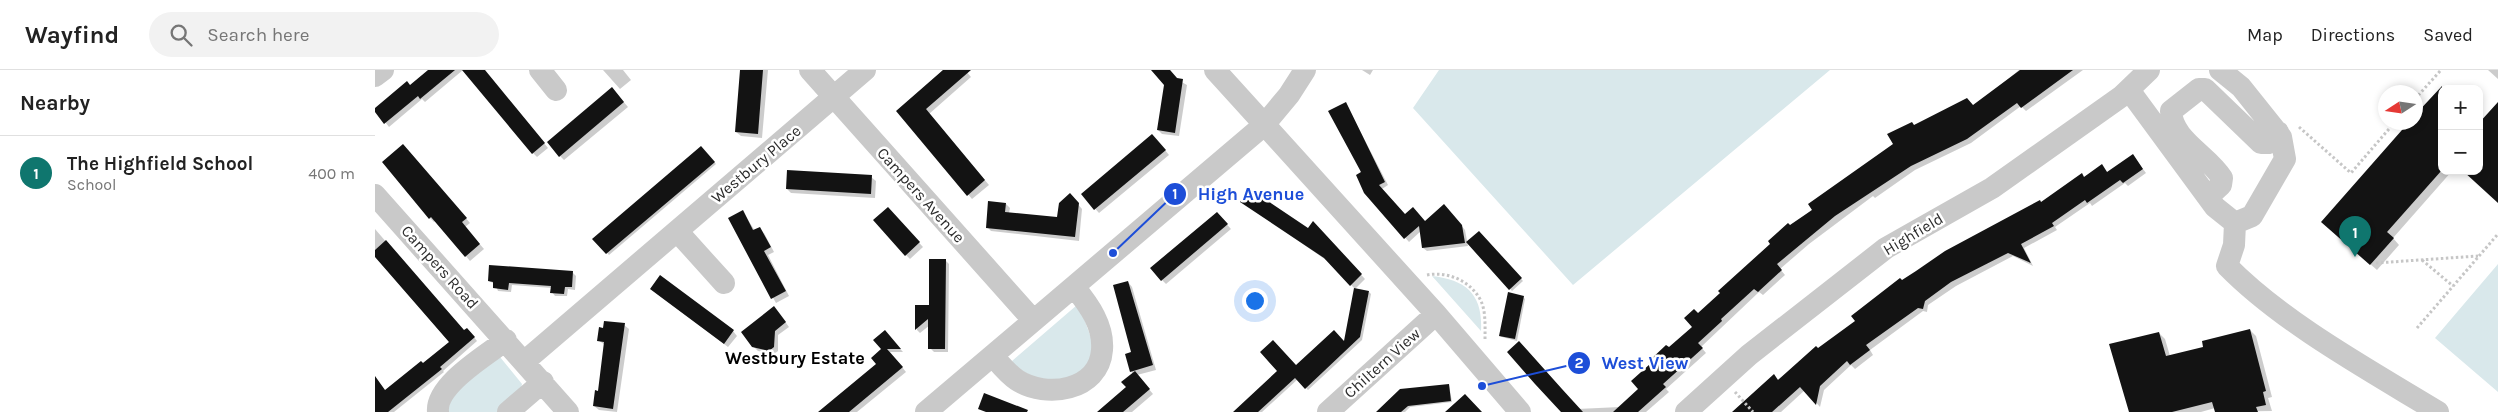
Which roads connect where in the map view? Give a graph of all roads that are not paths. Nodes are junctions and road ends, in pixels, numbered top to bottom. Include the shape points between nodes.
1 (383, 70) edge
2 (540, 70) edge
3 (810, 70) edge
4 (865, 70) edge
5 (1215, 70) edge
6 (1305, 70) edge
7 (2149, 70) edge
8 (2220, 70) edge
9 (375, 76) edge
10 (555, 90) dead end
11 (2129, 90) junction
12 (834, 97) junction
13 (1264, 126) junction
14 (2286, 127) junction
15 (375, 195) edge
16 (2208, 197) junction
17 (2235, 223) junction
18 (677, 231) junction
19 (724, 283) dead end
20 (1075, 288) junction
21 (1436, 314) junction
22 (1033, 320) junction
23 (506, 340) junction
24 (993, 356) junction
25 (525, 361) junction
26 (543, 382) junction
27 (438, 412) edge
28 (508, 412) edge
29 (568, 412) edge
30 (926, 412) edge
31 (1328, 412) edge
32 (1520, 412) edge
33 (1686, 412) edge
34 (2438, 412) edge

1 - 9 street
2 - 10 street
3 - 12 street, Campers Avenue
4 - 12 street, Westbury Place
5 - 13 street
6 - 13 street
7 - 11 street, Highfield
8 - 14 street
11 - 16 street
11 - 33 street, Highfield via 1992,188 1886,248 1749,355
12 - 18 street, Westbury Place
12 - 22 street, Campers Avenue
13 - 20 street
13 - 21 street
14 - 16 street via 2268,142 2261,143 2205,89 2199,89 2171,111 2171,119 2191,147 2222,178 2221,185
14 - 17 street via 2281,137 2285,159 2252,216
15 - 23 street, Campers Road
16 - 17 street
17 - 34 street via 2234,245 2227,266 2242,281 2309,331
18 - 19 street
18 - 25 street, Westbury Place
20 - 22 street
20 - 24 street via 1089,304 1099,324 1103,349 1099,364 1090,376 1059,391 1044,390 1017,381
21 - 31 street, Chiltern View
21 - 32 street
22 - 24 street
23 - 25 street, Campers Road
23 - 27 street via 449,384
24 - 30 street
25 - 26 street, Campers Road
26 - 28 street
26 - 29 street, Campers Road

